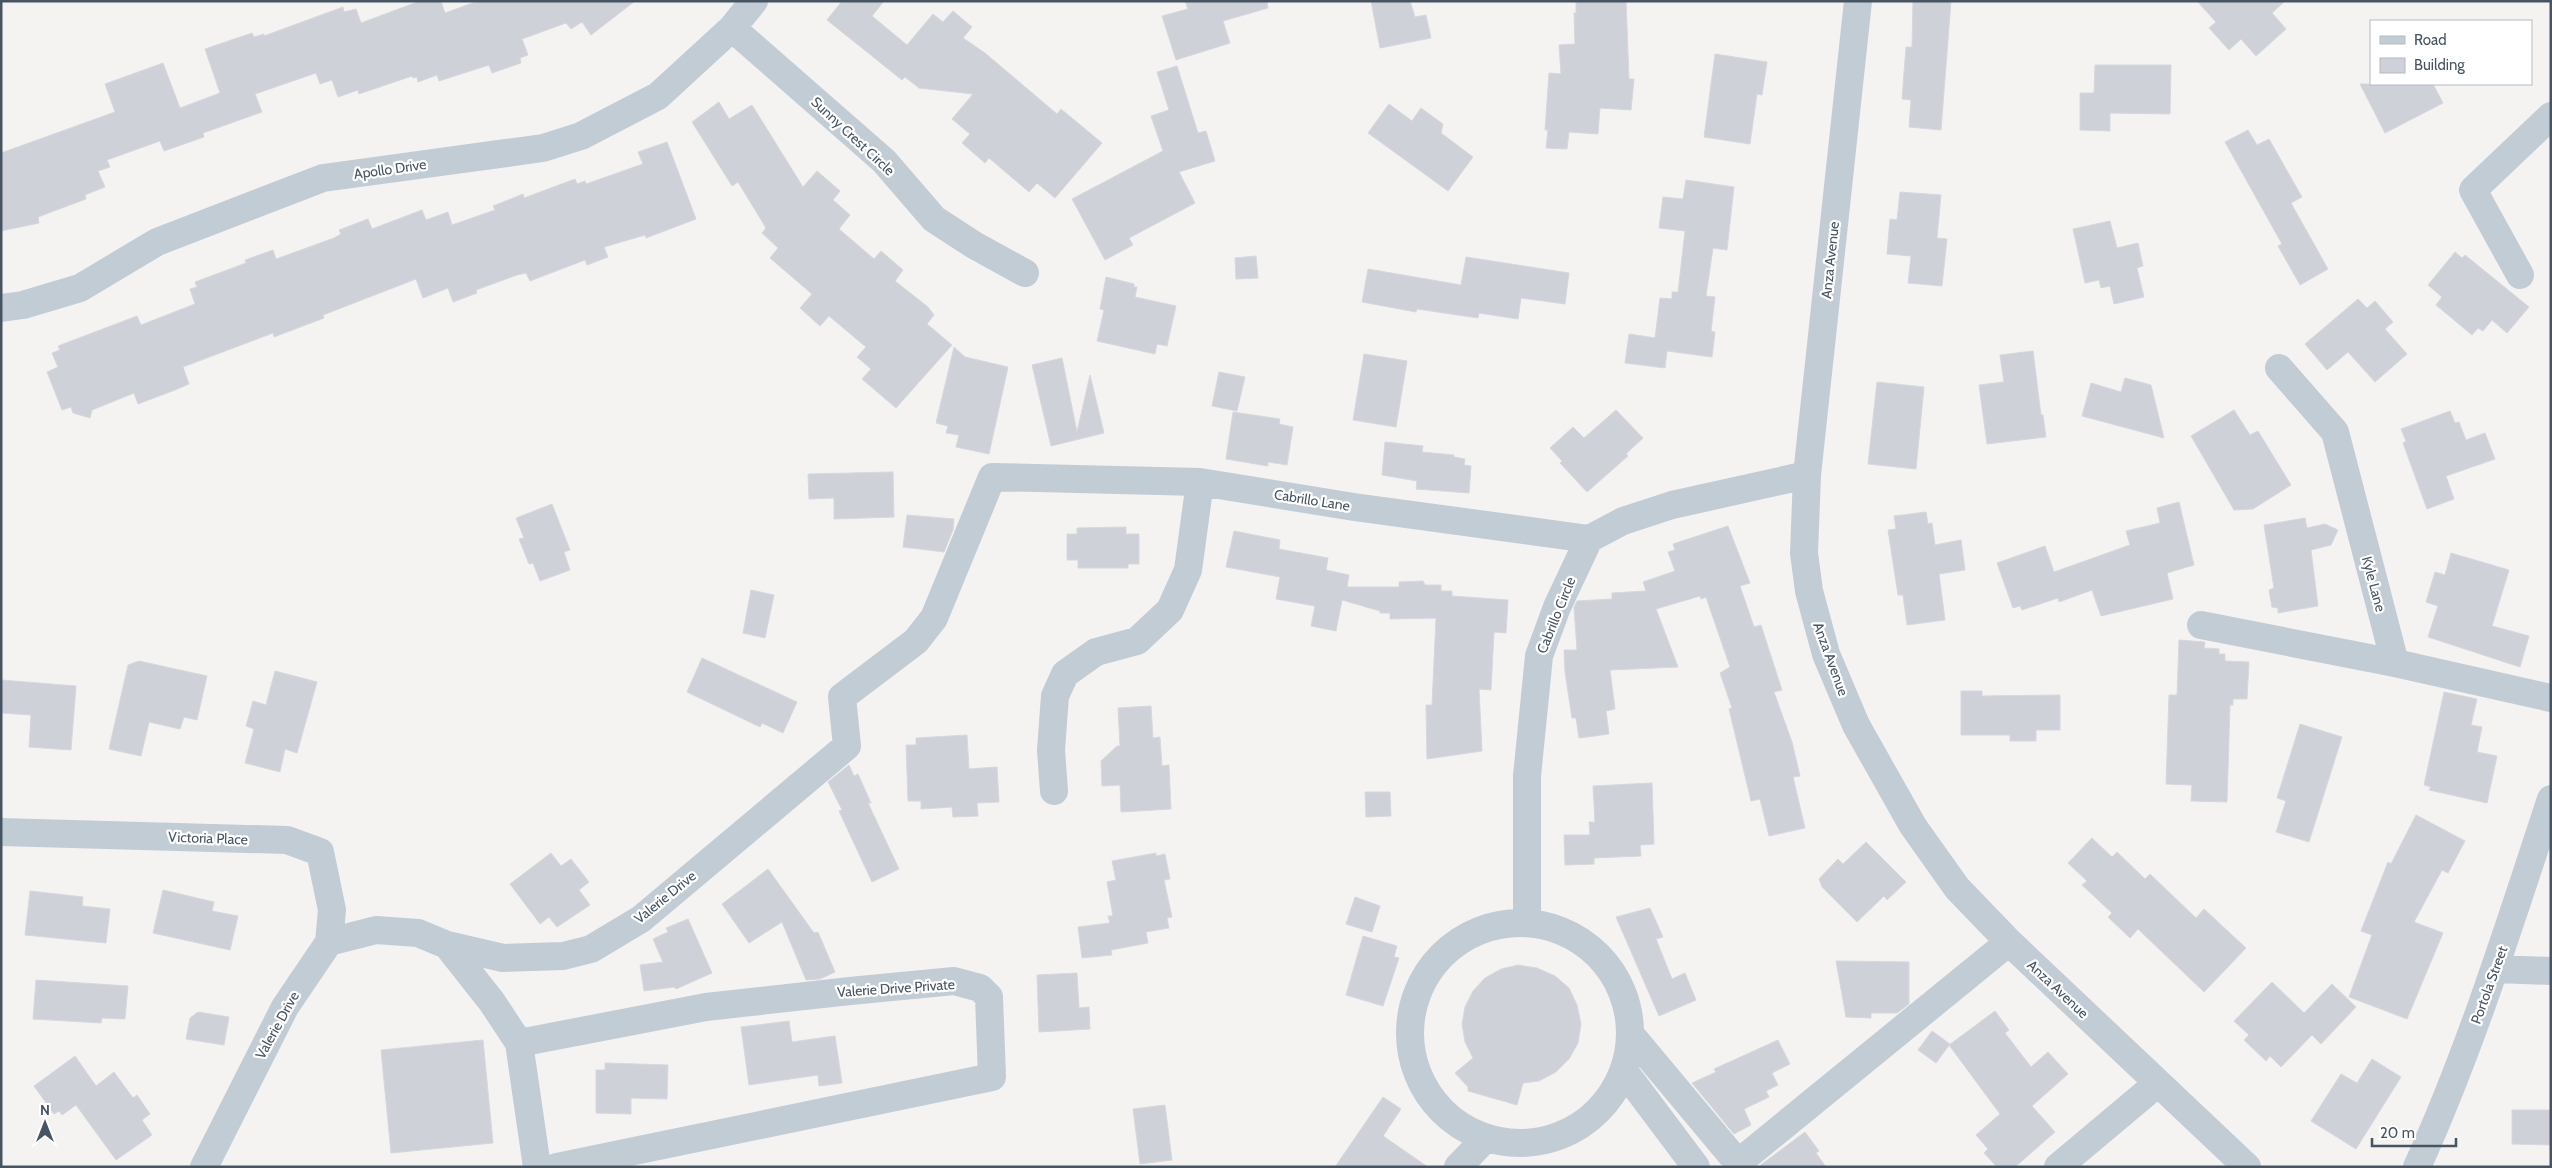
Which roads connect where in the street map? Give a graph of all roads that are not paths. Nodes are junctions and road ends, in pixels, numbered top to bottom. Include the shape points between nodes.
1 (754, 1) edge
2 (1858, 1) edge
3 (732, 28) junction
4 (2551, 116) edge
5 (1025, 273) dead end
6 (2520, 274) dead end
7 (1, 308) edge
8 (2280, 368) dead end
9 (1807, 475) junction
10 (1200, 482) junction
11 (1589, 539) junction
12 (2201, 625) dead end
13 (2395, 663) junction
14 (2551, 698) edge
15 (848, 746) joint
16 (1054, 791) dead end
17 (2551, 799) edge
18 (1, 832) edge
19 (1527, 922) junction
20 (328, 942) junction
21 (2009, 942) junction
22 (447, 946) junction
23 (2496, 969) junction
24 (2551, 971) edge
25 (1631, 1035) junction
26 (519, 1043) junction
27 (1624, 1071) junction
28 (2158, 1083) junction
29 (1486, 1138) junction
30 (204, 1167) edge
31 (538, 1167) edge
32 (557, 1167) edge
33 (1458, 1167) edge
34 (1696, 1167) edge
35 (2058, 1167) edge
36 (2248, 1167) edge
37 (2417, 1167) edge

1 - 3 street, Apollo Drive
2 - 9 street, Anza Avenue
3 - 5 street, Sunny Crest Circle via 884,161 934,219
3 - 7 street, Apollo Drive via 658,96 581,136 543,148 323,178 157,242 80,288 23,306
4 - 6 street via 2473,190
8 - 13 street, Kyle Lane via 2335,432
9 - 11 street via 1672,505 1623,520
9 - 21 street, Anza Avenue via 1804,553 1809,591 1826,654 1856,725 1912,826 1957,888
10 - 11 street, Cabrillo Lane
10 - 15 street, Cabrillo Lane via 992,477 934,618 916,641 842,697
10 - 16 street via 1188,570 1170,610 1137,641 1096,652 1065,674 1055,696 1051,750
11 - 19 street, Cabrillo Circle via 1557,607 1539,656 1527,776
12 - 13 street
13 - 14 street
15 - 22 street, Valerie Drive via 641,919 591,949 563,956 503,958
17 - 23 street, Portola Street
18 - 20 street, Victoria Place via 287,840 320,852 332,910
19 - 25 street via 1560,930 1589,946 1612,971 1626,1002
19 - 29 street via 1492,926 1459,940 1433,964 1415,995 1409,1030 1413,1065 1429,1097 1455,1122
20 - 22 street, Valerie Drive via 376,930 418,934
20 - 30 street, Valerie Drive via 285,1008
21 - 25 street via 1738,1163
21 - 28 street, Anza Avenue
22 - 26 street, Valerie Drive via 492,1002
23 - 24 street
23 - 37 street, Portola Street via 2441,1114
25 - 27 street
26 - 31 street, Valerie Drive
26 - 32 street, Valerie Drive Private via 706,1007 850,991 954,981 980,988 989,997 992,1077
27 - 29 street via 1607,1100 1583,1124 1553,1138 1520,1143
27 - 34 street
28 - 35 street
28 - 36 street, Anza Avenue
29 - 33 street

